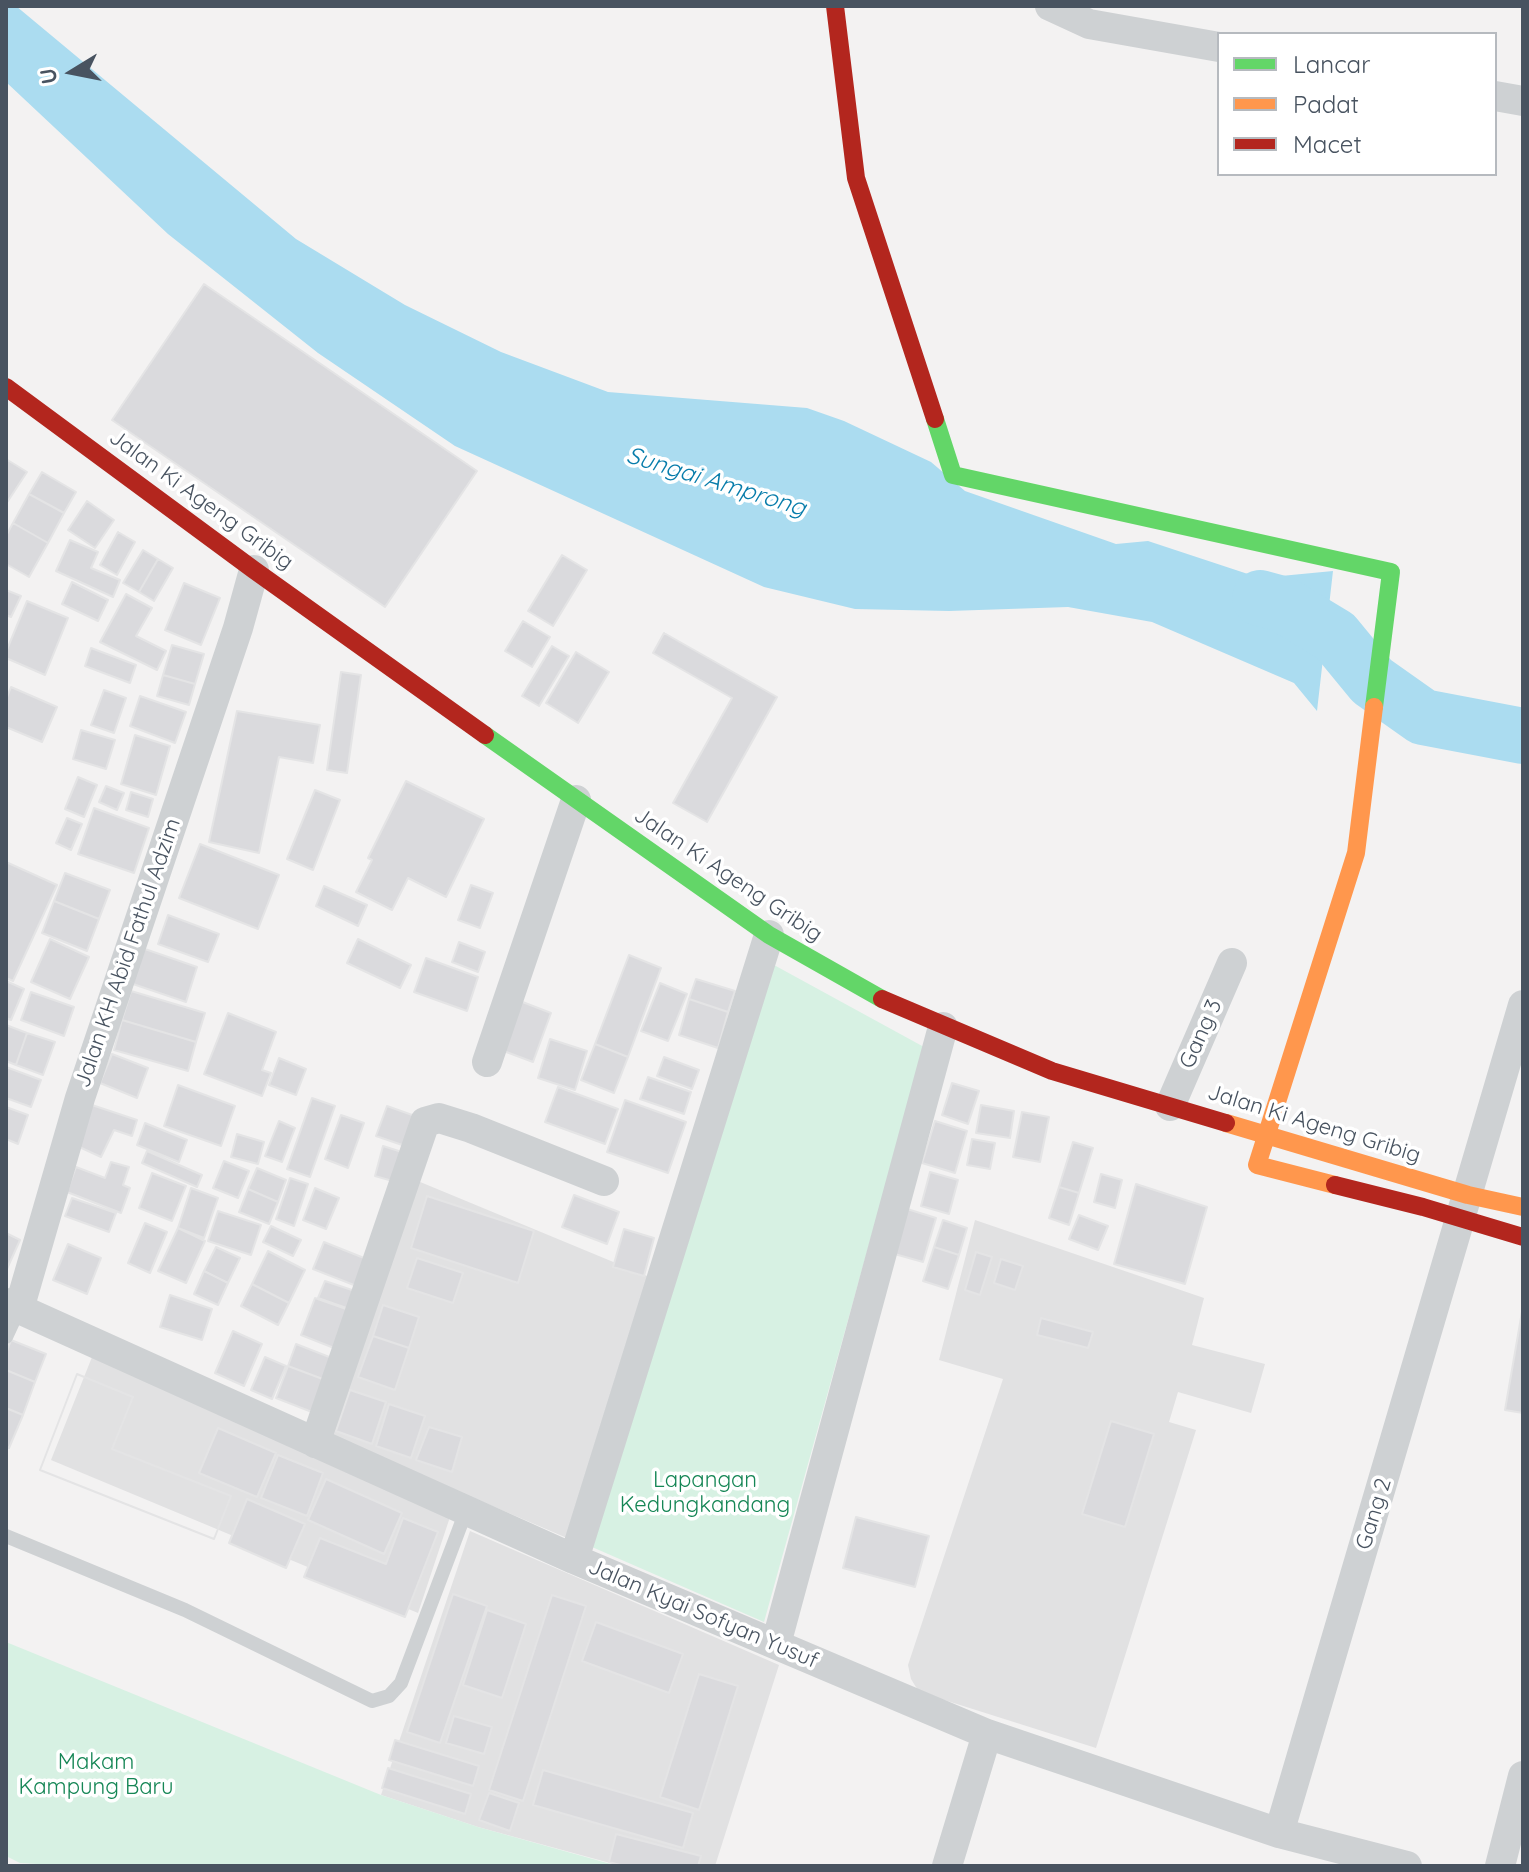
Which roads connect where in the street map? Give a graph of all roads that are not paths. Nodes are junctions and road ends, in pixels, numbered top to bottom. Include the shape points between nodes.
1 (835, 6) edge
2 (1050, 6) edge
3 (1217, 47) edge
4 (1497, 96) edge
5 (1523, 101) edge
6 (6, 387) edge
7 (254, 570) junction
8 (576, 800) junction
9 (769, 935) junction
10 (1232, 963) dead end
11 (1523, 1005) edge
12 (943, 1027) junction
13 (487, 1062) dead end
14 (1170, 1106) junction
15 (604, 1181) dead end
16 (1468, 1195) junction
17 (1523, 1207) edge
18 (1523, 1237) edge
19 (12, 1306) edge
20 (6, 1337) edge
21 (315, 1443) junction
22 (466, 1511) junction
23 (6, 1536) edge
24 (574, 1559) junction
25 (776, 1644) junction
26 (987, 1734) junction
27 (1523, 1776) edge
28 (1279, 1833) junction
29 (947, 1866) edge
30 (1407, 1866) edge
31 (1500, 1866) edge

1 - 18 street via 856,178 953,475 1391,572 1356,853 1257,1165
2 - 3 street via 1089,24
4 - 5 street
6 - 7 street, Jalan Ki Ageng Gribig
7 - 8 street, Jalan Ki Ageng Gribig
7 - 19 street, Jalan KH Abid Fathul Adzim
8 - 9 street, Jalan Ki Ageng Gribig
8 - 13 street
9 - 12 street, Jalan Ki Ageng Gribig via 879,998
9 - 24 street
10 - 14 street, Gang 3
11 - 16 street, Gang 2
12 - 14 street, Jalan Ki Ageng Gribig via 1052,1071
12 - 25 street
14 - 16 street, Jalan Ki Ageng Gribig
15 - 21 street via 471,1128 439,1118 425,1122
16 - 17 street, Jalan Ki Ageng Gribig
16 - 28 street, Gang 2
19 - 20 lane, Jalan KH Abid Fathul Adzim
19 - 21 street, Jalan Kyai Sofyan Yusuf
21 - 22 street, Jalan Kyai Sofyan Yusuf
22 - 23 lane via 401,1683 389,1696 372,1701 185,1610
22 - 24 street, Jalan Kyai Sofyan Yusuf
24 - 25 street, Jalan Kyai Sofyan Yusuf
25 - 26 street, Jalan Kyai Sofyan Yusuf
26 - 28 street, Jalan Kyai Sofyan Yusuf
26 - 29 street
27 - 31 street
28 - 30 street, Jalan Kyai Sofyan Yusuf

